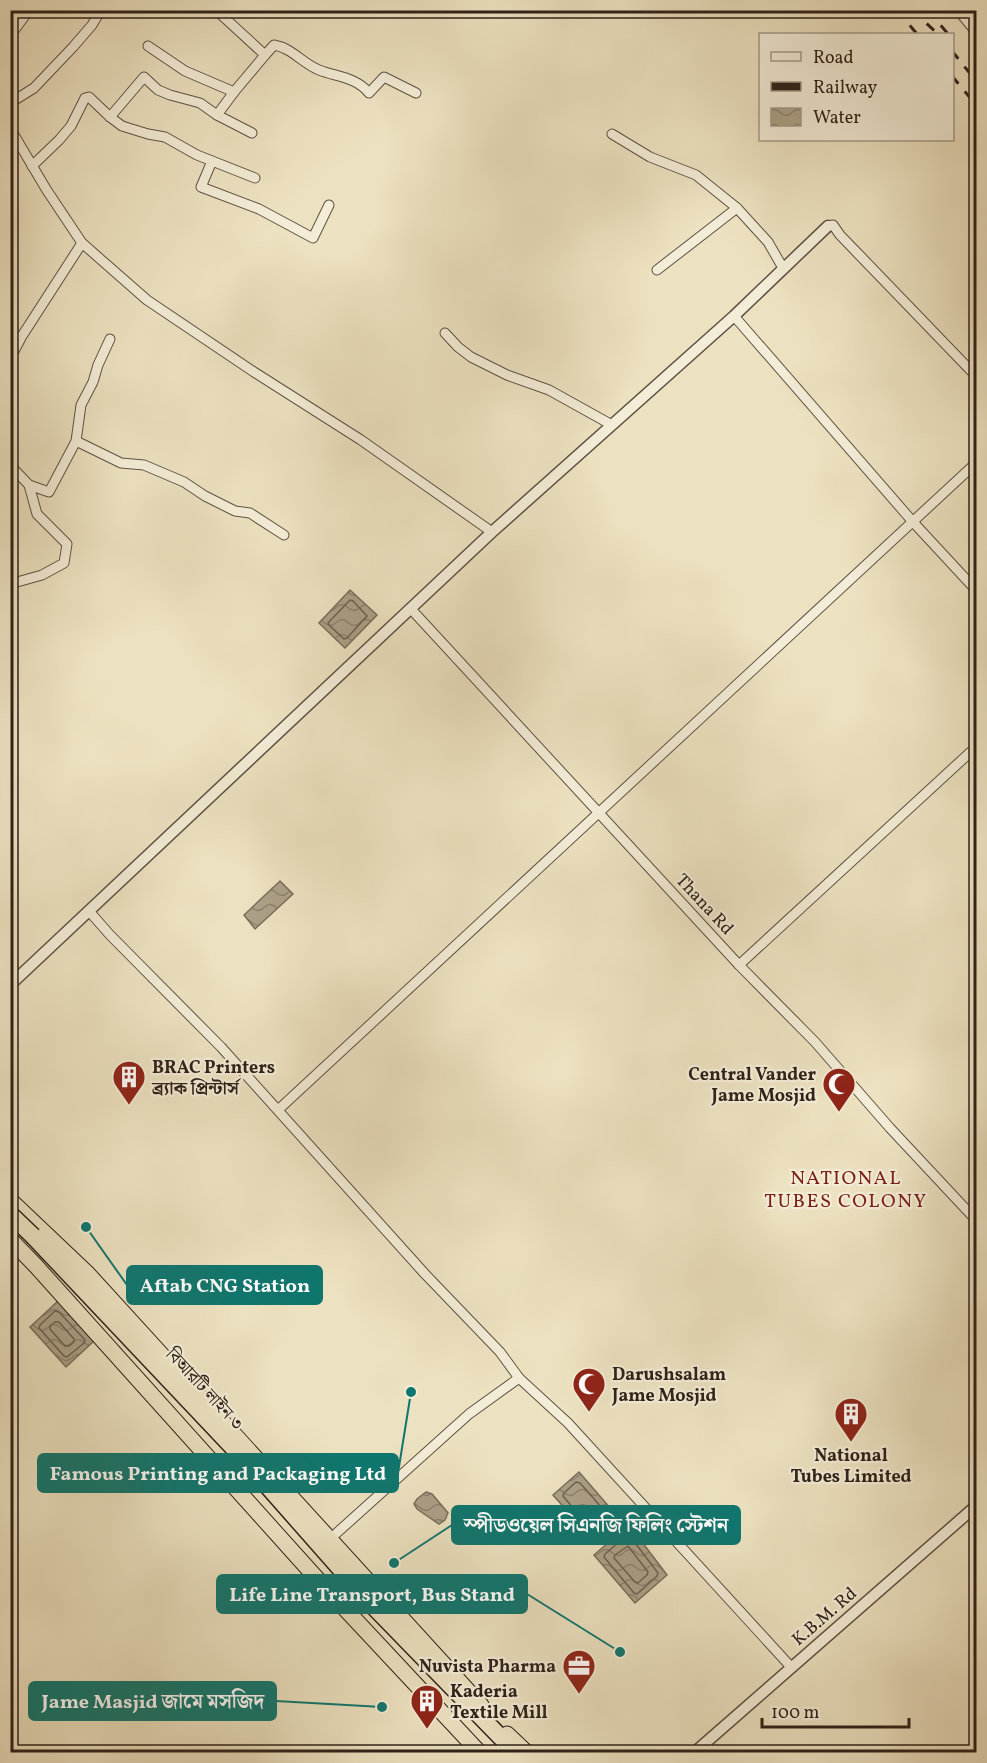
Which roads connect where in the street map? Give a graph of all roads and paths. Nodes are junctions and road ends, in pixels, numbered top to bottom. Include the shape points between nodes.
1 (29, 10) edge
2 (101, 10) edge
3 (216, 10) edge
4 (958, 10) edge
5 (12, 31) edge
6 (976, 32) edge
7 (148, 46) dead end
8 (265, 55) junction
9 (234, 92) junction
10 (416, 93) dead end
11 (10, 103) edge
12 (217, 115) junction
13 (110, 117) junction
14 (10, 128) edge
15 (252, 133) dead end
16 (612, 134) dead end
17 (212, 161) junction
18 (32, 166) junction
19 (255, 178) dead end
20 (329, 205) dead end
21 (737, 208) junction
22 (828, 226) joint
23 (82, 243) junction
24 (783, 268) junction
25 (657, 270) dead end
26 (734, 316) junction
27 (445, 333) dead end
28 (110, 339) dead end
29 (10, 359) edge
30 (976, 376) edge
31 (612, 425) junction
32 (76, 441) junction
33 (976, 464) edge
34 (10, 465) edge
35 (29, 484) junction
36 (913, 522) junction
37 (492, 532) junction
38 (284, 535) dead end
39 (10, 585) edge
40 (976, 590) edge
41 (411, 609) junction
42 (976, 747) edge
43 (599, 813) junction
44 (89, 911) junction
45 (740, 965) junction
46 (10, 986) edge
47 (278, 1110) junction
48 (10, 1200) edge
49 (10, 1214) edge
50 (976, 1220) edge
51 (10, 1239) edge
52 (519, 1378) junction
53 (976, 1506) edge
54 (330, 1539) junction
55 (791, 1667) junction
56 (479, 1752) edge
57 (514, 1752) edge
58 (526, 1752) edge
59 (695, 1752) edge

1 - 5 street
2 - 11 street via 42,80
3 - 8 street
4 - 6 street
7 - 9 street via 186,71
8 - 9 street
8 - 10 street via 274,45 284,47 317,69 362,85 369,93 384,77
9 - 12 street
12 - 13 street via 200,103 158,90 144,77
12 - 15 street
13 - 17 street via 130,129 165,136
13 - 18 street via 86,97 71,126
14 - 18 street
16 - 21 street via 651,157 696,175
17 - 19 street
17 - 20 street via 201,187 260,209 314,238
18 - 23 street
21 - 24 street via 768,242
21 - 25 street
22 - 24 street
22 - 30 street via 833,225
23 - 29 street
23 - 37 street via 147,300 361,440
24 - 26 street
26 - 31 street
26 - 36 street
27 - 31 street via 471,357 549,390
28 - 32 street via 81,405
31 - 37 street
32 - 35 street via 49,492
32 - 38 street via 121,463 144,465 184,482 235,511 250,513
33 - 36 street
34 - 35 street
35 - 39 street via 37,514 67,544 64,563
36 - 40 street
36 - 43 street
37 - 41 street
41 - 43 street, Thana Rd
41 - 44 street
42 - 45 street
43 - 45 street, Thana Rd
43 - 47 street
44 - 46 street
44 - 47 street
45 - 50 street, Thana Rd
47 - 52 street via 500,1352
48 - 54 highway via 88,1274
49 - 57 highway, বিআরটি লাইন ৩, bridge via 241,1456 374,1607
51 - 56 highway
52 - 54 street via 468,1414
52 - 55 street via 568,1422
53 - 55 street, K.B.M. Rd
54 - 58 highway
55 - 59 street, K.B.M. Rd

